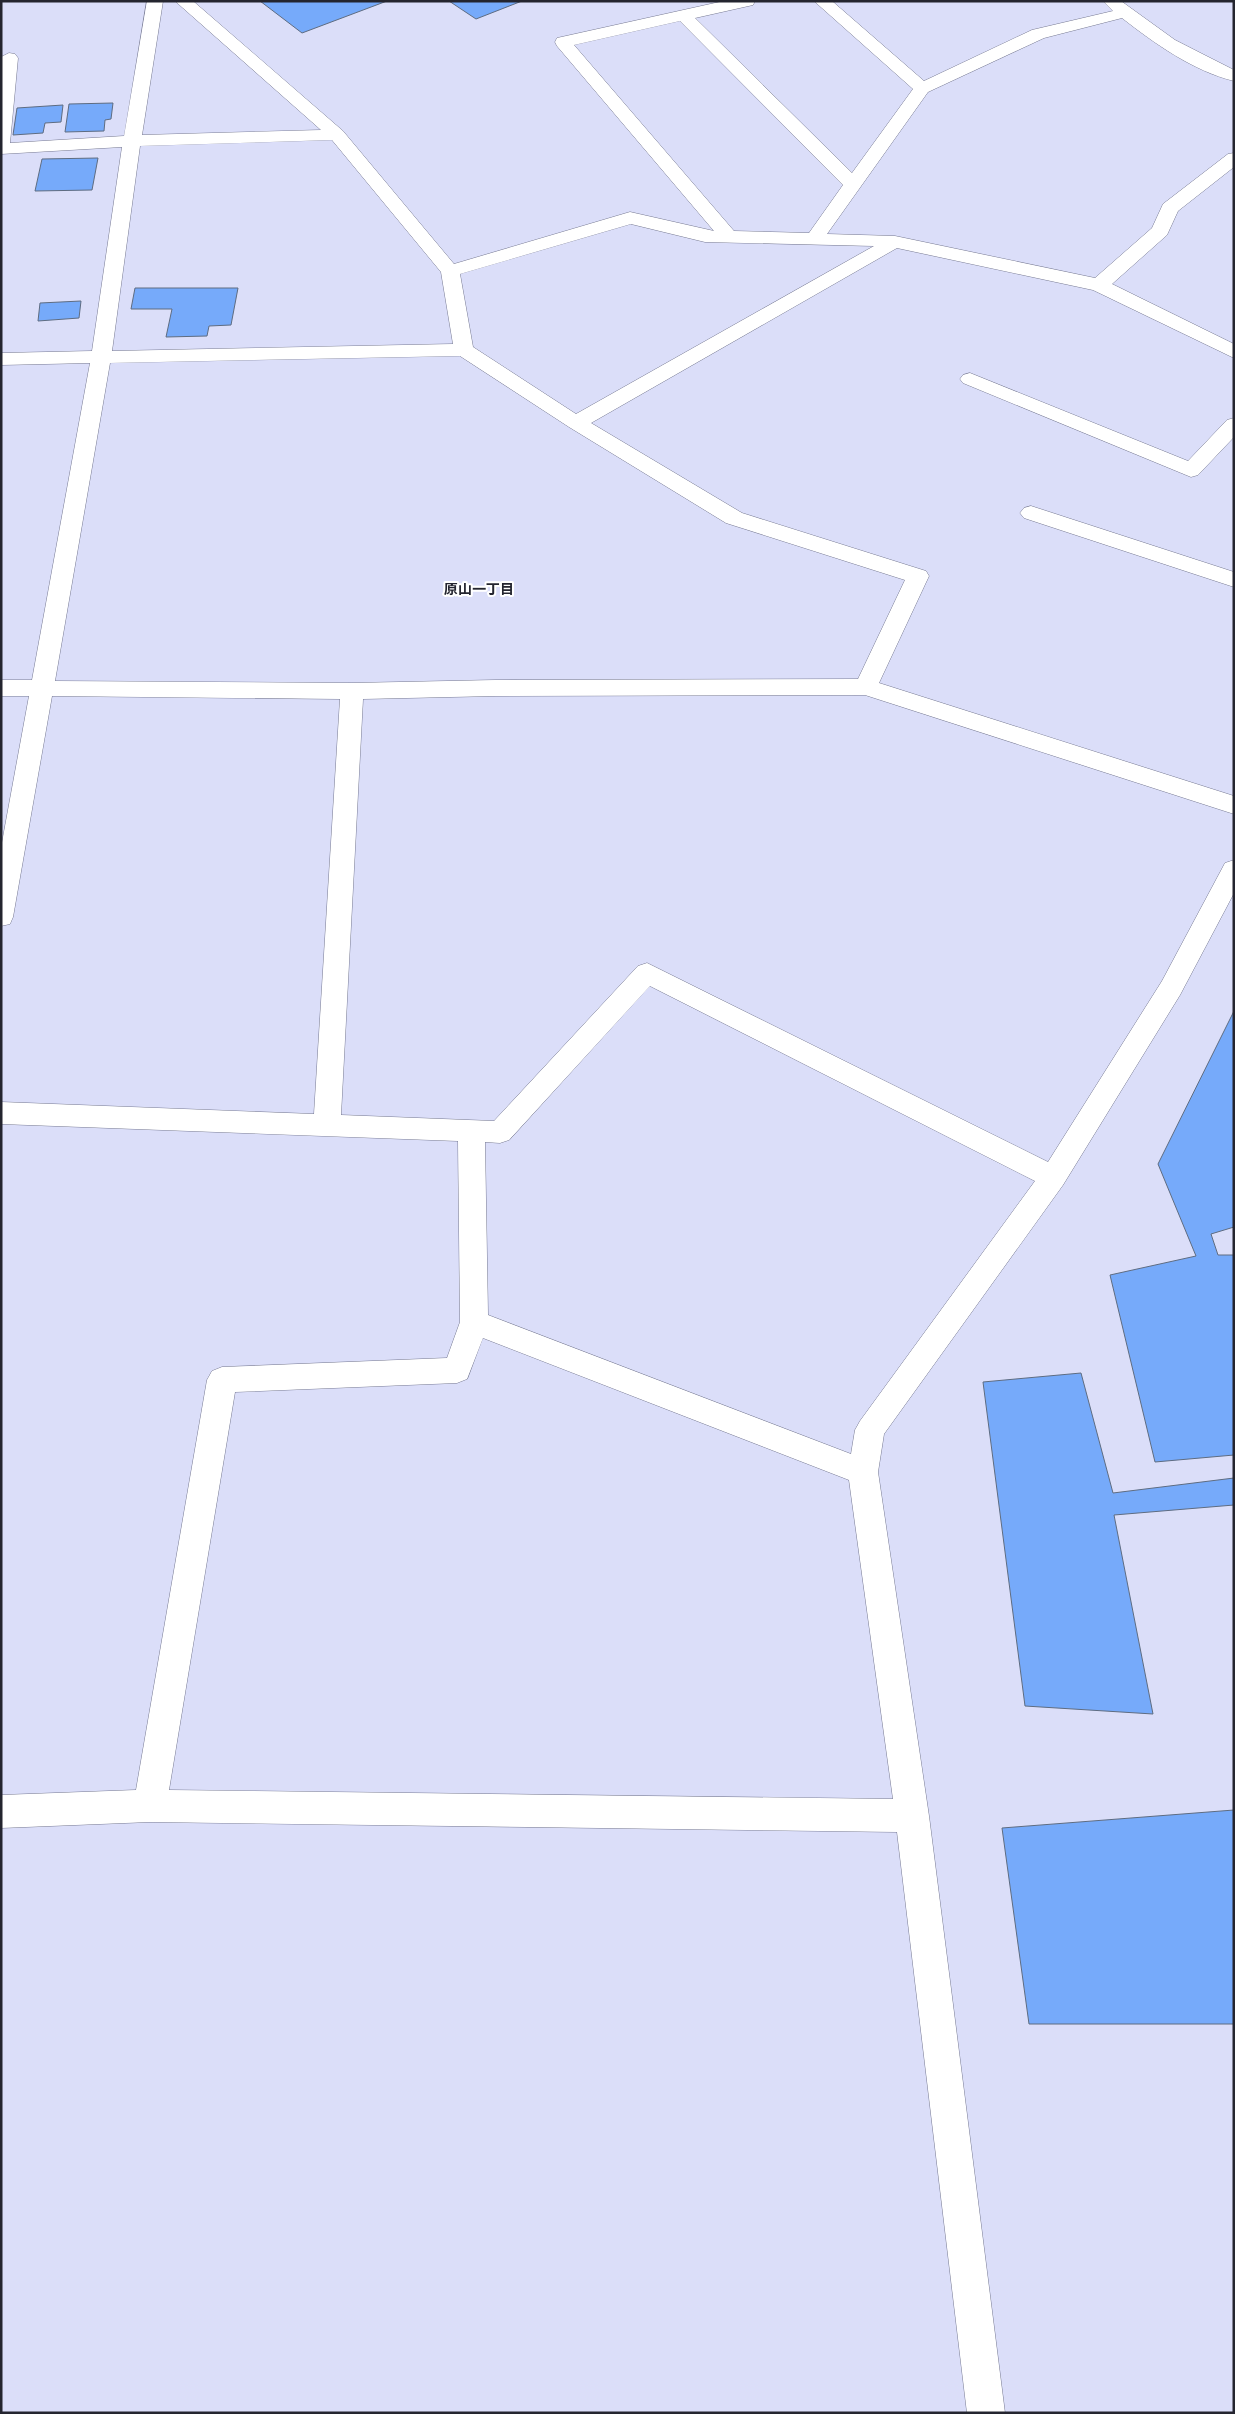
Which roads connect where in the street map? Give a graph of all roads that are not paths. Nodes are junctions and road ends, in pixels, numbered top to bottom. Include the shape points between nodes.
1 (155, 1) edge
2 (183, 1) edge
3 (747, 1) edge
4 (822, 1) edge
5 (1111, 1) edge
6 (1124, 13) junction
7 (683, 16) junction
8 (1234, 56) edge
9 (8, 58) dead end
10 (1208, 66) junction
11 (1234, 76) edge
12 (922, 88) junction
13 (337, 135) junction
14 (132, 141) junction
15 (1, 149) edge
16 (1234, 158) edge
17 (852, 185) junction
18 (729, 237) junction
19 (814, 239) junction
20 (895, 242) junction
21 (450, 271) junction
22 (1099, 285) junction
23 (464, 350) junction
24 (1234, 352) edge
25 (101, 357) junction
26 (1, 359) edge
27 (970, 379) dead end
28 (576, 422) junction
29 (1234, 424) edge
30 (1031, 513) dead end
31 (1234, 580) edge
32 (42, 687) junction
33 (866, 687) junction
34 (1, 688) edge
35 (352, 691) junction
36 (1234, 805) edge
37 (7, 848) edge
38 (1234, 869) edge
39 (1, 917) edge
40 (1, 1113) edge
41 (327, 1125) junction
42 (471, 1131) junction
43 (1053, 1177) junction
44 (474, 1322) junction
45 (863, 1472) junction
46 (150, 1806) junction
47 (1, 1812) edge
48 (912, 1816) junction
49 (986, 2413) edge

1 - 14 street
2 - 13 street
3 - 7 street
4 - 12 street
5 - 6 street
6 - 10 street via 1155,37
6 - 12 street via 1038,34
7 - 17 street
7 - 18 street via 563,42
8 - 10 street
9 - 15 street
10 - 11 street
12 - 17 street
13 - 14 street
13 - 21 street
14 - 15 street
14 - 25 street
16 - 22 street via 1170,208 1160,231
17 - 19 street
18 - 19 street
18 - 21 street via 706,236 630,218
19 - 20 street
20 - 22 street
20 - 28 street
21 - 23 street
22 - 24 street
23 - 25 street
23 - 28 street
25 - 26 street
25 - 32 street
27 - 29 street via 1191,470
28 - 33 street via 734,518 918,576
30 - 31 street
32 - 34 street
32 - 35 street
32 - 37 street
33 - 35 street
33 - 36 street
35 - 41 street
37 - 39 street
38 - 43 street via 1171,988
40 - 41 street
41 - 42 street
42 - 43 street via 500,1132 647,973
42 - 44 street
43 - 45 street via 870,1430
44 - 45 street
44 - 46 street via 457,1370 222,1380
45 - 48 street
46 - 47 street
46 - 48 street
48 - 49 street

